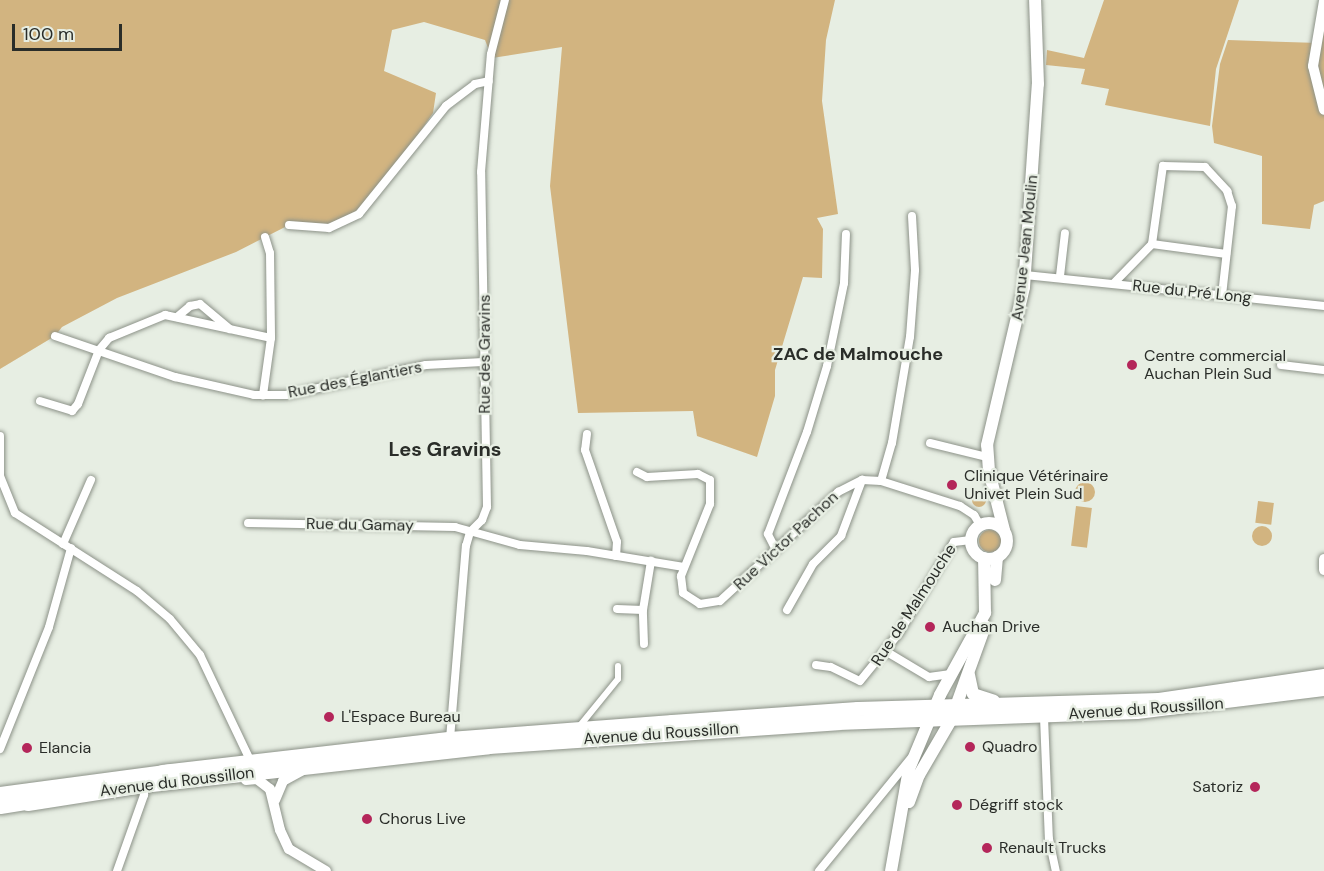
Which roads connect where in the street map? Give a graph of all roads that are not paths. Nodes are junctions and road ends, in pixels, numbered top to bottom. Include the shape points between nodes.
1 (505, 0) edge
2 (1035, 0) edge
3 (1324, 1) edge
4 (489, 81) junction
5 (1324, 110) edge
6 (912, 216) dead end
7 (289, 225) dead end
8 (846, 234) dead end
9 (1065, 234) dead end
10 (265, 237) dead end
11 (1152, 244) junction
12 (1226, 254) junction
13 (1025, 275) junction
14 (1060, 276) junction
15 (1114, 283) junction
16 (1222, 295) junction
17 (1324, 306) edge
18 (177, 317) junction
19 (230, 329) junction
20 (55, 336) dead end
21 (271, 338) junction
22 (99, 350) junction
23 (483, 362) junction
24 (1281, 365) dead end
25 (1324, 370) edge
26 (263, 395) junction
27 (40, 401) dead end
28 (587, 434) dead end
29 (0, 436) edge
30 (930, 443) dead end
31 (987, 457) junction
32 (637, 472) dead end
33 (0, 476) edge
34 (91, 480) dead end
35 (862, 480) junction
36 (881, 481) junction
37 (993, 492) junction
38 (248, 523) dead end
39 (984, 524) junction
40 (1004, 530) junction
41 (470, 532) junction
42 (971, 540) junction
43 (67, 546) junction
44 (776, 550) junction
45 (616, 556) junction
46 (991, 558) junction
47 (1324, 559) edge
48 (651, 561) junction
49 (684, 567) junction
50 (1324, 570) edge
51 (617, 609) dead end
52 (643, 610) junction
53 (787, 610) dead end
54 (644, 644) dead end
55 (887, 652) junction
56 (816, 665) dead end
57 (618, 666) dead end
58 (969, 670) junction
59 (951, 674) junction
60 (1324, 676) edge
61 (1324, 689) edge
62 (996, 703) junction
63 (1135, 707) junction
64 (1104, 709) junction
65 (933, 713) junction
66 (954, 714) junction
67 (1044, 717) junction
68 (907, 721) junction
69 (578, 729) junction
70 (450, 739) junction
71 (0, 749) edge
72 (916, 753) junction
73 (251, 762) junction
74 (312, 767) junction
75 (910, 770) junction
76 (176, 776) junction
77 (143, 786) junction
78 (0, 791) edge
79 (38, 800) joint
80 (275, 800) junction
81 (0, 808) edge
82 (117, 871) edge
83 (326, 871) edge
84 (819, 871) edge
85 (891, 871) edge
86 (898, 871) edge
87 (1056, 871) edge

1 - 4 street, Rue des Gravins via 492,43
2 - 13 main road, Avenue Jean Moulin via 1038,84
3 - 5 street via 1313,66
4 - 7 street via 475,84 446,106 359,214 329,228
4 - 23 street, Rue des Gravins via 481,172
6 - 36 street via 915,270 910,337 892,443
8 - 44 street via 844,283 827,366 768,534
9 - 14 street
10 - 21 street via 270,253
11 - 12 street
11 - 12 street via 1163,166 1204,167 1230,197
11 - 15 street
12 - 16 street
13 - 14 street, Rue du Pré Long
13 - 31 main road, Avenue Jean Moulin
14 - 15 street, Rue du Pré Long
15 - 16 street, Rue du Pré Long
16 - 17 street, Rue du Pré Long
18 - 19 street
18 - 19 street via 190,306 200,304
18 - 22 street via 160,316 121,331
19 - 21 street
20 - 22 street, Rue des Églantiers
21 - 26 street
22 - 26 street, Rue des Églantiers via 215,388
22 - 27 street via 72,411
23 - 26 street, Rue des Églantiers via 426,365 286,395
23 - 41 street, Rue des Gravins via 487,507 482,520
24 - 25 street
28 - 45 street via 585,450 617,542
29 - 33 street
30 - 31 street
31 - 37 main road, Avenue Jean Moulin
32 - 49 street via 647,477 698,474 710,480 710,504
33 - 43 street via 15,513
34 - 43 street
35 - 36 street
35 - 44 street, Rue Victor Pachon via 838,492
35 - 53 street via 841,536 813,564
36 - 39 street via 968,509
37 - 39 main road, Avenue Jean Moulin
37 - 40 main road, Avenue Jean Moulin
38 - 41 street, Rue du Gamay via 455,527
39 - 40 main road
39 - 42 main road
40 - 46 main road via 1007,545
41 - 45 street, Rue du Gamay via 520,545
41 - 70 street, Rue des Gravins
42 - 46 main road via 975,552
42 - 55 street, Rue de Malmouche via 954,542
43 - 71 street via 49,627
43 - 73 street via 137,591 187,638 210,674
44 - 49 street, Rue Victor Pachon via 713,604 693,602 683,593
45 - 48 street, Rue du Gamay
46 - 58 main road via 991,608
46 - 59 main road via 985,613
47 - 50 street
48 - 49 street, Rue du Gamay
48 - 52 street
51 - 52 street
52 - 54 street
55 - 56 street, Rue de Malmouche via 860,681 831,667
55 - 59 street via 929,677
57 - 69 street via 618,680
58 - 62 main road via 972,692
58 - 66 main road
59 - 65 main road
60 - 63 main road, Avenue du Roussillon
61 - 63 main road, Avenue du Roussillon
62 - 63 main road via 1108,698
62 - 64 main road, Avenue du Roussillon
62 - 66 main road, Avenue du Roussillon
63 - 64 main road, Avenue du Roussillon
64 - 67 main road, Avenue du Roussillon
65 - 66 main road, Avenue du Roussillon
65 - 68 main road, Avenue du Roussillon
65 - 69 main road, Avenue du Roussillon
65 - 72 main road
66 - 67 main road, Avenue du Roussillon
66 - 75 main road
67 - 87 street via 1049,839
68 - 72 main road via 918,733
68 - 74 main road, Avenue du Roussillon via 588,739
69 - 70 main road, Avenue du Roussillon
70 - 73 main road, Avenue du Roussillon
72 - 75 main road
73 - 76 main road, Avenue du Roussillon
74 - 76 main road, Avenue du Roussillon
74 - 80 street via 283,782
75 - 84 street via 891,781
75 - 85 main road
75 - 86 main road
76 - 77 main road, Avenue du Roussillon
76 - 78 highway
76 - 80 street via 257,779 264,782
77 - 79 main road, Avenue du Roussillon
77 - 82 street via 144,795
79 - 81 highway
80 - 83 street via 285,844

